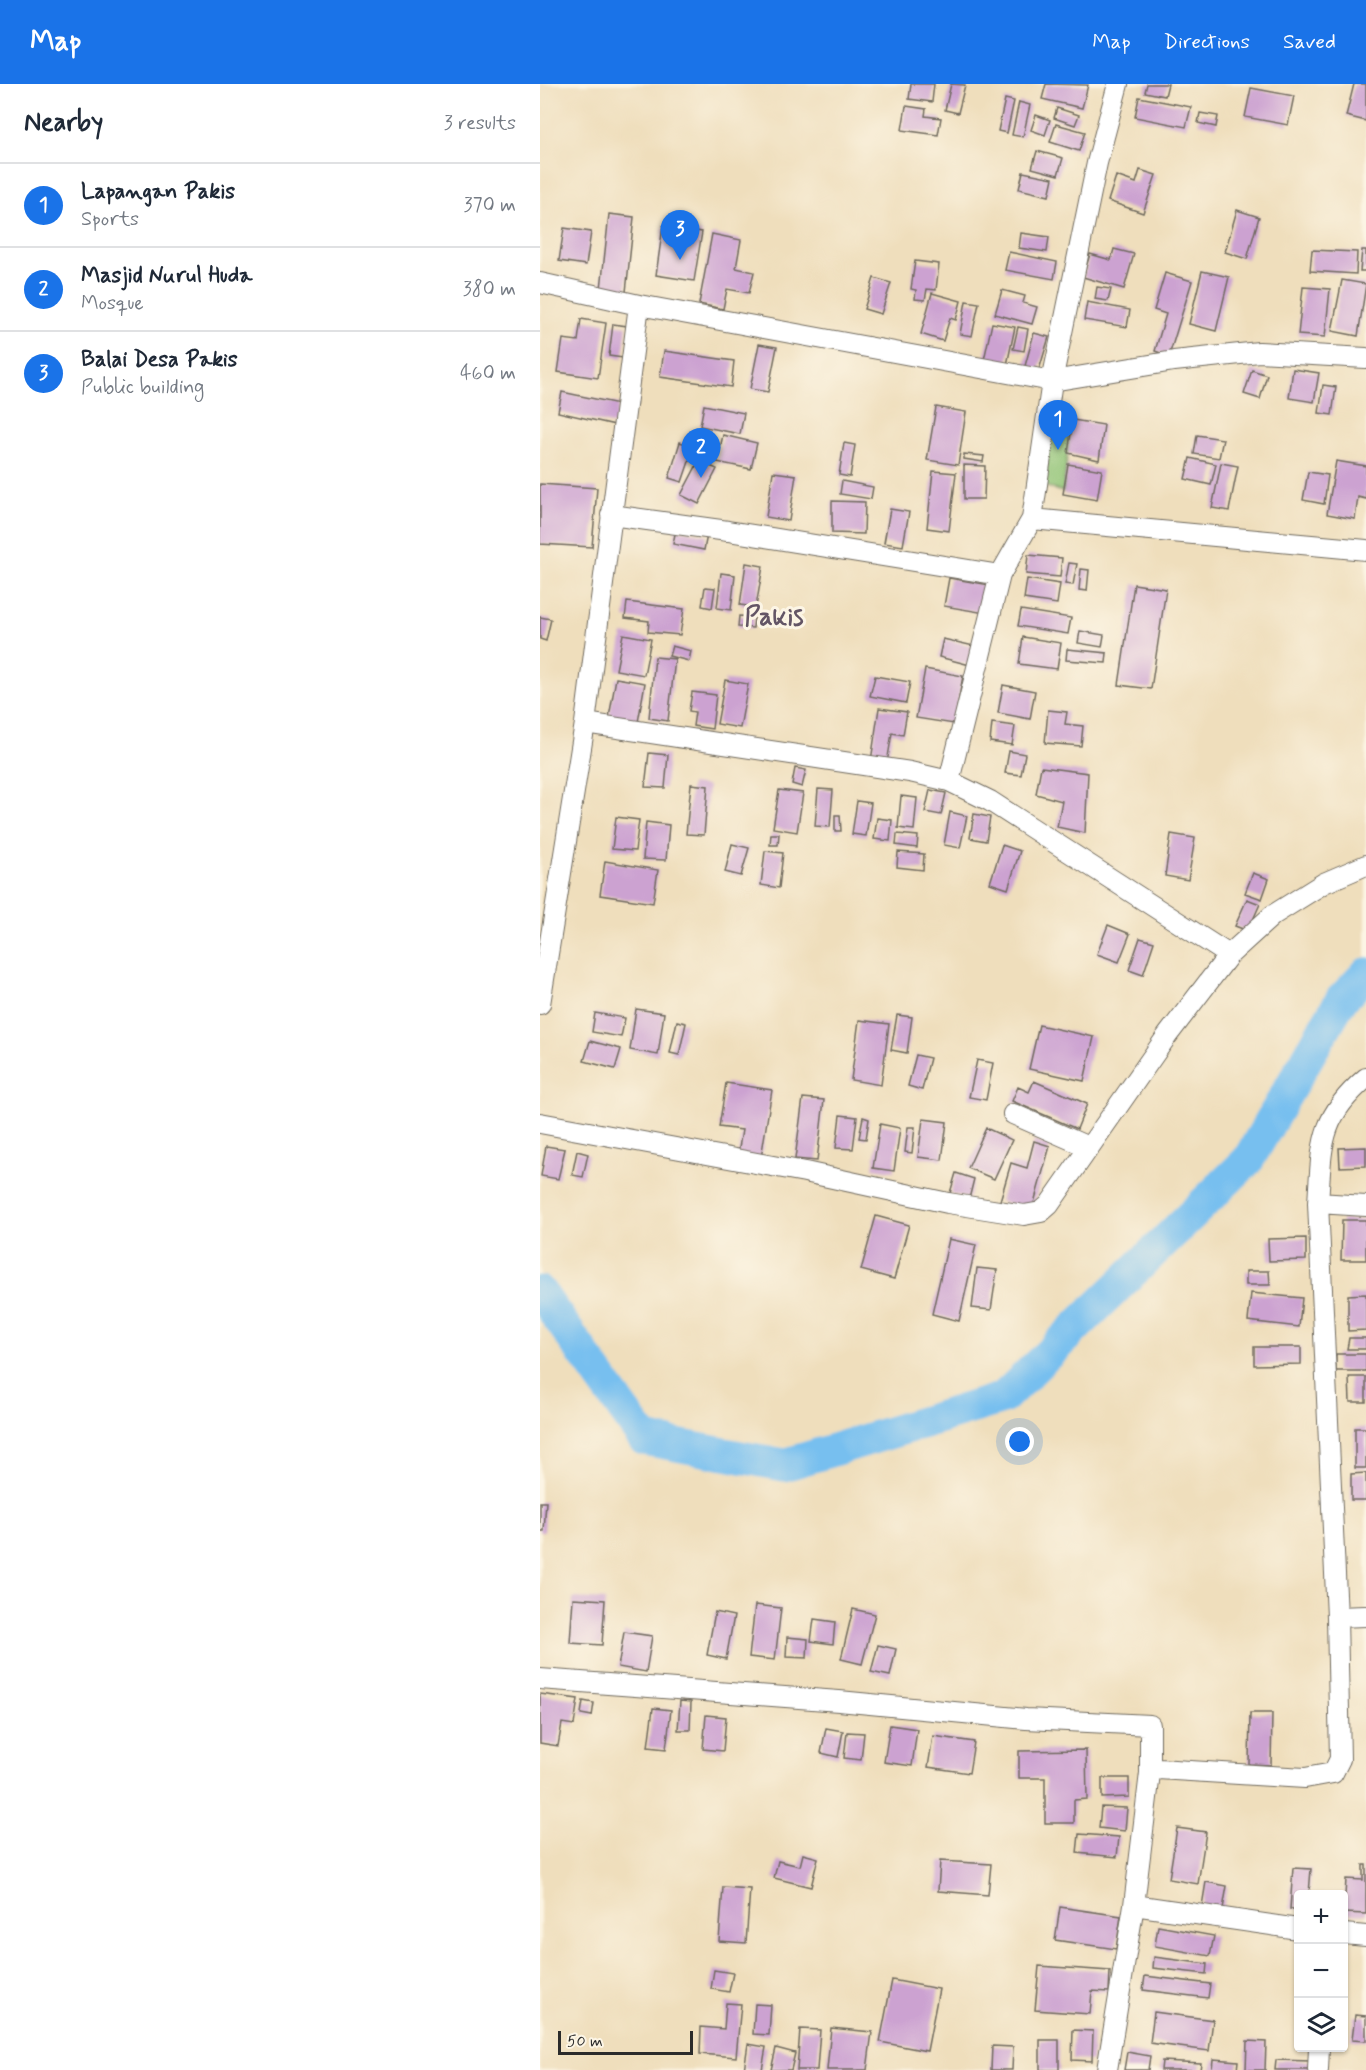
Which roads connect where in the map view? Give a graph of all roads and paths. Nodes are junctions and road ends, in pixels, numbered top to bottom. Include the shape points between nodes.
1 (1118, 84) edge
2 (540, 283) edge
3 (639, 305) junction
4 (1366, 358) edge
5 (1052, 381) junction
6 (611, 515) junction
7 (1032, 519) junction
8 (1366, 550) edge
9 (1000, 575) junction
10 (585, 723) junction
11 (949, 781) junction
12 (1366, 865) edge
13 (1229, 955) junction
14 (540, 1004) edge
15 (1366, 1078) edge
16 (1013, 1114) dead end
17 (540, 1123) edge
18 (1088, 1147) junction
19 (1318, 1203) junction
20 (1366, 1206) edge
21 (1366, 1616) edge
22 (1337, 1617) junction
23 (540, 1679) edge
24 (1150, 1773) junction
25 (1134, 1905) junction
26 (1294, 1928) edge
27 (1348, 1934) edge
28 (1366, 1936) edge
29 (1319, 2052) edge
30 (1107, 2070) edge
31 (1318, 2070) edge

1 - 5 street via 1097,163
2 - 3 street
3 - 5 street
3 - 6 street
4 - 5 street via 1259,352
5 - 7 street
6 - 9 street
6 - 10 street
7 - 8 street
7 - 9 street
9 - 11 street
10 - 11 street via 830,758
10 - 14 street
11 - 13 street via 990,801
12 - 13 street via 1324,883 1273,915
13 - 18 street
15 - 19 street via 1347,1094 1331,1117 1322,1142
16 - 18 street
17 - 18 street via 1024,1215 1041,1212 1050,1205
19 - 20 street
19 - 22 street
21 - 22 street
22 - 24 street via 1340,1759 1333,1773 1305,1778 1158,1769
23 - 24 street via 1026,1719 1150,1725
24 - 25 street
25 - 26 street
25 - 30 street
27 - 28 street
29 - 31 street

